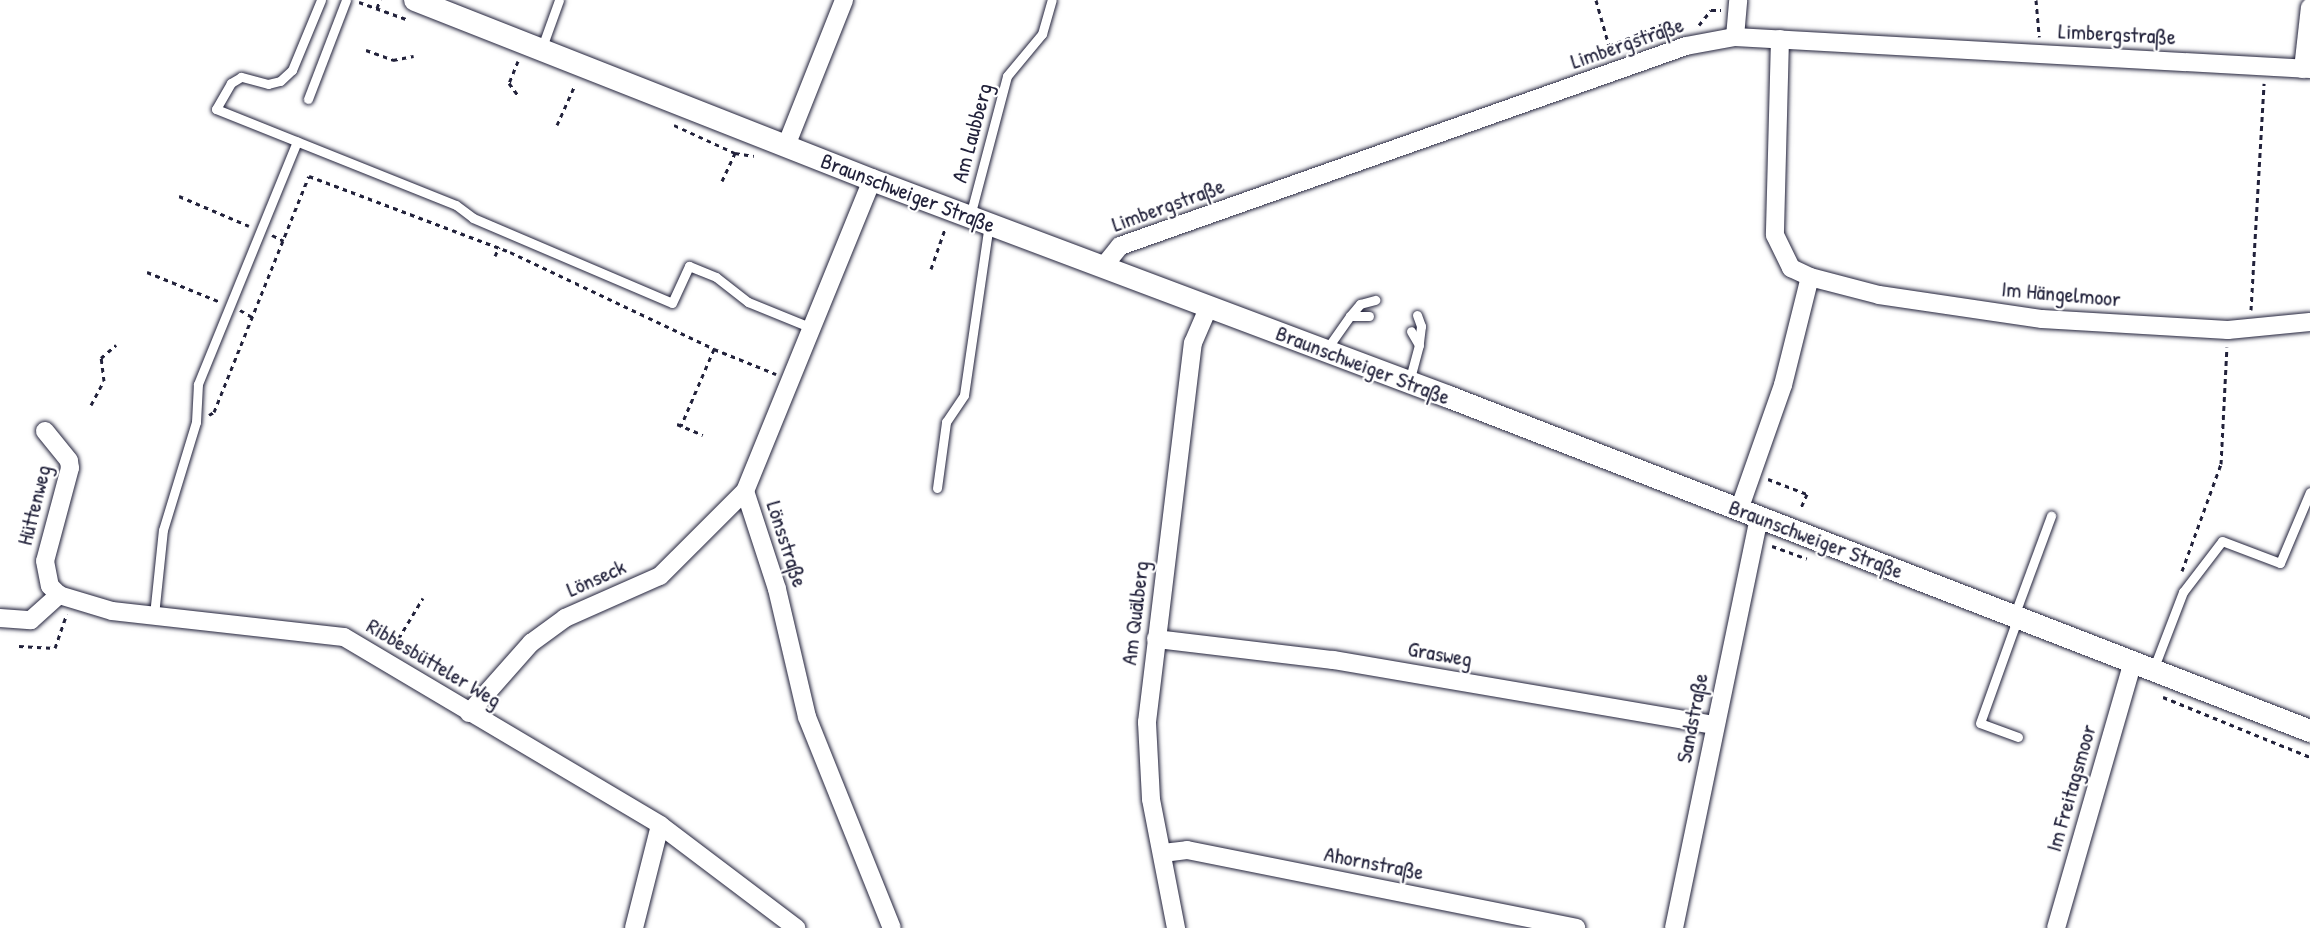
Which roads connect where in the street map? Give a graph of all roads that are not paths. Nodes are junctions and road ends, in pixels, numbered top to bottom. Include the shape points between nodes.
1 (321, 0) edge
2 (346, 0) edge
3 (415, 0) edge
4 (559, 0) edge
5 (844, 0) edge
6 (1052, 0) edge
7 (1738, 6) edge
8 (2310, 7) edge
9 (1735, 37) junction
10 (1780, 39) junction
11 (541, 50) junction
12 (2306, 69) edge
13 (308, 99) dead end
14 (297, 141) junction
15 (786, 146) junction
16 (872, 180) junction
17 (979, 220) junction
18 (1103, 267) junction
19 (1810, 277) junction
20 (1375, 300) dead end
21 (1209, 306) junction
22 (1417, 315) dead end
23 (1350, 316) junction
24 (1369, 316) dead end
25 (2310, 322) edge
26 (812, 328) junction
27 (1411, 331) dead end
28 (1419, 345) junction
29 (1326, 351) junction
30 (1409, 382) junction
31 (45, 431) dead end
32 (938, 488) dead end
33 (745, 491) junction
34 (2310, 492) edge
35 (1748, 506) junction
36 (2051, 516) dead end
37 (65, 598) junction
38 (154, 615) junction
39 (2016, 617) junction
40 (0, 618) edge
41 (1156, 639) junction
42 (2143, 666) junction
43 (470, 713) junction
44 (1715, 725) junction
45 (2310, 731) edge
46 (2018, 737) dead end
47 (660, 825) junction
48 (1163, 853) junction
49 (634, 928) edge
50 (796, 928) edge
51 (892, 928) edge
52 (1176, 928) edge
53 (1576, 928) edge
54 (1674, 928) edge
55 (2056, 928) edge

1 - 14 lane via 292,70 280,81 268,84 241,77 231,83 216,109
2 - 13 lane
3 - 11 street, Braunschweiger Straße
4 - 11 lane
5 - 15 street
6 - 17 lane, Am Laubberg via 1042,34 1008,76
7 - 9 street
8 - 12 street
9 - 10 street, Limbergstraße
9 - 18 street, Limbergstraße via 1686,46 1120,246
10 - 12 street, Limbergstraße
10 - 19 street, Im Hängelmoor via 1775,235 1791,268
11 - 15 street, Braunschweiger Straße
14 - 26 lane via 456,205 473,218 672,303 689,266 716,277 748,302
14 - 38 lane via 198,384 196,422 163,530
15 - 16 street, Braunschweiger Straße
16 - 17 street, Braunschweiger Straße
16 - 26 street, Lönsstraße
17 - 18 street, Braunschweiger Straße
17 - 32 lane, Am Laubberg via 963,394 946,422
18 - 21 street, Braunschweiger Straße
19 - 25 street, Im Hängelmoor via 1879,295 2042,318 2228,330
19 - 35 street
20 - 23 lane via 1360,304
21 - 29 street, Braunschweiger Straße
21 - 41 street, Am Quälberg via 1193,343
22 - 28 lane via 1421,326
23 - 24 lane
23 - 29 lane
26 - 33 street, Lönsstraße
27 - 28 lane
28 - 30 lane
29 - 30 street, Braunschweiger Straße
30 - 35 street, Braunschweiger Straße
31 - 37 street, Hüttenweg via 69,461 70,468 45,561 50,586
33 - 43 street, Lönseck via 660,576 565,618 531,643
33 - 51 street, Lönsstraße via 777,589 807,717
34 - 42 lane via 2280,564 2222,541 2183,592
35 - 39 street, Braunschweiger Straße
35 - 44 street, Sandstraße
36 - 39 lane
37 - 38 street, Ribbesbütteler Weg
37 - 40 street via 31,620
38 - 43 street, Ribbesbütteler Weg via 344,637
39 - 42 street, Braunschweiger Straße
39 - 46 lane via 1980,723
41 - 44 street, Grasweg via 1333,660
41 - 48 street, Am Quälberg via 1147,760
42 - 45 street, Braunschweiger Straße
42 - 55 street, Im Freitagsmoor
43 - 47 street, Ribbesbütteler Weg
44 - 54 street, Sandstraße
47 - 49 street
47 - 50 street, Ribbesbütteler Weg
48 - 52 street, Am Quälberg
48 - 53 street, Ahornstraße via 1187,850

